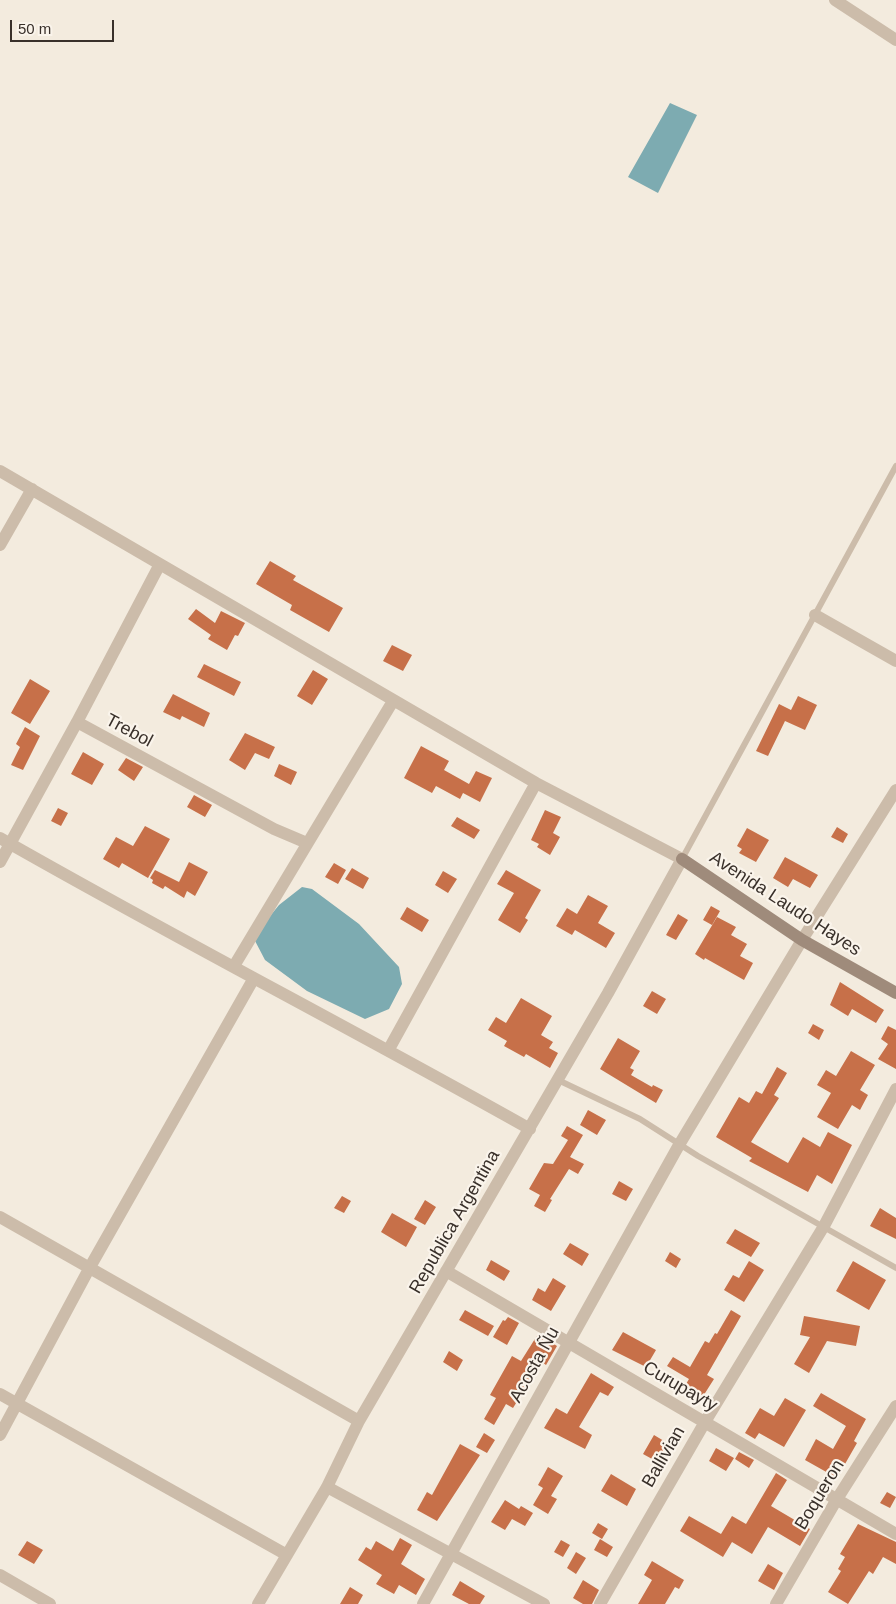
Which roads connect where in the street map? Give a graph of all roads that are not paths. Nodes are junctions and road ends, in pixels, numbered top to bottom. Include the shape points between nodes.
1 (836, 0) edge
2 (896, 40) edge
3 (896, 466) edge
4 (0, 471) edge
5 (32, 489) junction
6 (0, 545) edge
7 (160, 564) junction
8 (815, 615) junction
9 (896, 661) edge
10 (393, 702) junction
11 (77, 722) junction
12 (536, 783) junction
13 (896, 790) edge
14 (5, 841) edge
15 (307, 843) junction
16 (682, 859) junction
17 (0, 862) edge
18 (802, 940) junction
19 (234, 966) junction
20 (254, 978) junction
21 (896, 993) edge
22 (388, 1049) junction
23 (558, 1080) junction
24 (896, 1088) edge
25 (530, 1129) junction
26 (680, 1145) junction
27 (0, 1217) edge
28 (824, 1226) junction
29 (90, 1267) junction
30 (896, 1268) edge
31 (446, 1271) junction
32 (567, 1342) junction
33 (0, 1394) edge
34 (17, 1403) junction
35 (896, 1406) edge
36 (359, 1421) junction
37 (705, 1422) junction
38 (0, 1435) edge
39 (327, 1487) junction
40 (838, 1499) junction
41 (896, 1534) edge
42 (452, 1553) junction
43 (287, 1555) junction
44 (0, 1575) edge
45 (50, 1604) edge
46 (258, 1604) edge
47 (423, 1604) edge
48 (544, 1604) edge
49 (600, 1604) edge
50 (776, 1604) edge

1 - 2 street
3 - 8 lane
4 - 5 street
5 - 6 street
5 - 7 street
7 - 10 street
7 - 11 street
8 - 9 street
8 - 16 lane
10 - 12 street
10 - 15 street
11 - 14 street, Trebol
11 - 15 street, Trebol via 274,829
12 - 16 street
12 - 22 street
13 - 18 street, Acosta Ñu
14 - 17 street, Trebol
14 - 19 street
15 - 19 street
16 - 18 street, Avenida Laudo Hayes
16 - 23 street, Republica Argentina
18 - 21 street, Avenida Laudo Hayes
18 - 26 street, Acosta Ñu
19 - 20 street
20 - 22 street
20 - 29 street
22 - 25 street
23 - 25 street, Republica Argentina
23 - 26 lane via 640,1119
24 - 28 street, Ballivian
25 - 31 street, Republica Argentina
26 - 28 lane
26 - 32 street, Acosta Ñu
27 - 29 street
28 - 30 lane
28 - 37 street, Ballivian
29 - 34 street
29 - 36 street
31 - 32 street, Curupayty
31 - 36 street, Republica Argentina
32 - 37 street, Curupayty
32 - 42 street, Acosta Ñu
33 - 34 street
34 - 38 street
34 - 43 street
35 - 40 street, Boqueron
36 - 39 street, Republica Argentina
37 - 40 street, Curupayty
37 - 49 street, Ballivian
39 - 42 street
39 - 43 street, Republica Argentina
40 - 41 street, Curupayty
40 - 50 street, Boqueron
42 - 47 street, Acosta Ñu
42 - 48 street
43 - 46 street, Republica Argentina
44 - 45 street

